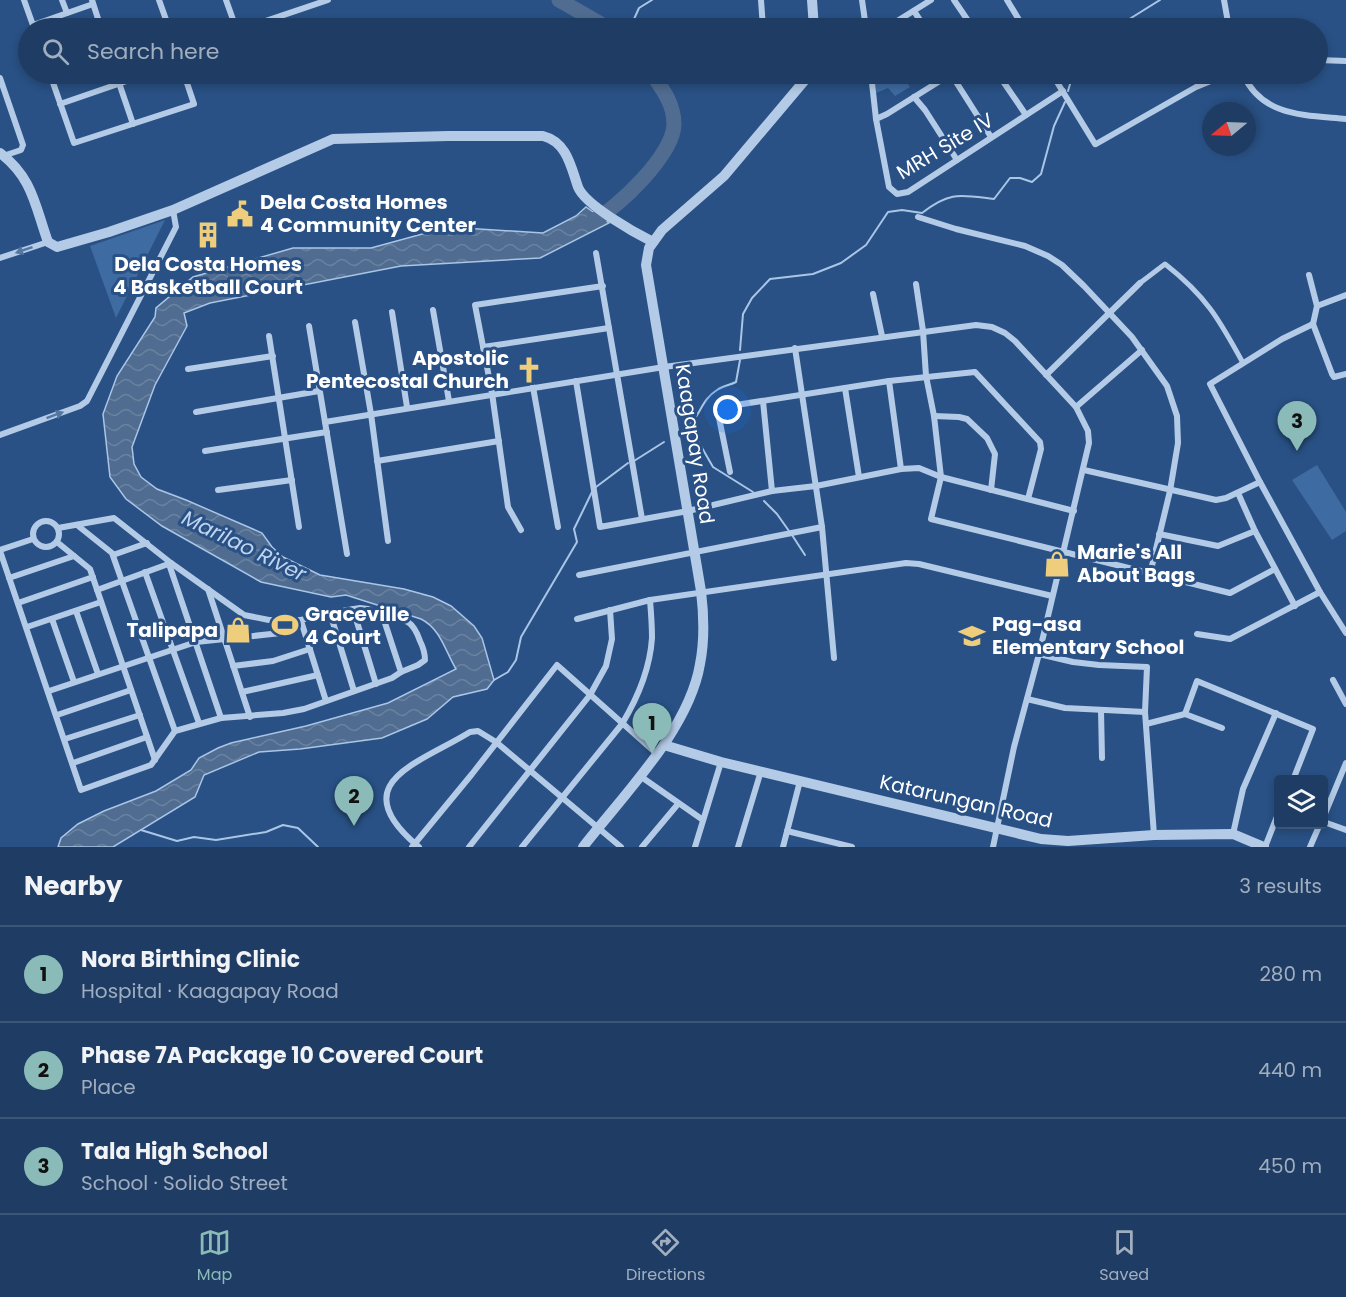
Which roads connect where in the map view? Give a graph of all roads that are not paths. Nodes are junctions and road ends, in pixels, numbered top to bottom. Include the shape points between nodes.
1 (24, 0) edge
2 (62, 0) edge
3 (159, 0) edge
4 (226, 0) edge
5 (326, 0) edge
6 (761, 0) edge
7 (812, 0) edge
8 (862, 0) edge
9 (931, 0) edge
10 (954, 0) edge
11 (1006, 0) edge
12 (1224, 0) edge
13 (92, 2) edge
14 (914, 11) junction
15 (67, 13) junction
16 (30, 18) edge
17 (55, 18) edge
18 (98, 18) edge
19 (165, 18) edge
20 (232, 18) edge
21 (274, 18) edge
22 (762, 18) edge
23 (813, 18) edge
24 (865, 18) edge
25 (902, 18) edge
26 (919, 18) edge
27 (966, 18) edge
28 (1017, 18) edge
29 (1227, 18) edge
30 (1328, 60) edge
31 (1346, 61) edge
32 (0, 78) edge
33 (53, 84) edge
34 (119, 84) joint
35 (187, 84) edge
36 (802, 84) edge
37 (872, 84) edge
38 (935, 84) edge
39 (957, 84) edge
40 (1005, 84) edge
41 (1058, 84) edge
42 (1203, 84) edge
43 (1250, 84) edge
44 (1063, 91) junction
45 (914, 97) junction
46 (60, 104) junction
47 (1026, 115) junction
48 (876, 119) junction
49 (1346, 119) edge
50 (133, 124) junction
51 (991, 138) junction
52 (1, 155) edge
53 (957, 160) junction
54 (174, 210) junction
55 (918, 217) dead end
56 (48, 242) junction
57 (653, 242) junction
58 (596, 253) dead end
59 (0, 258) edge
60 (1309, 275) dead end
61 (1140, 283) joint
62 (916, 284) dead end
63 (603, 286) junction
64 (873, 294) dead end
65 (1346, 295) edge
66 (1317, 306) junction
67 (433, 310) dead end
68 (392, 312) dead end
69 (1109, 313) junction
70 (355, 322) dead end
71 (1313, 324) junction
72 (309, 326) dead end
73 (609, 328) junction
74 (923, 331) junction
75 (269, 336) dead end
76 (882, 336) junction
77 (483, 347) junction
78 (795, 348) junction
79 (1142, 350) junction
80 (273, 356) junction
81 (1243, 363) junction
82 (664, 366) junction
83 (188, 369) dead end
84 (618, 374) junction
85 (1346, 374) edge
86 (1046, 375) junction
87 (926, 376) junction
88 (576, 381) junction
89 (889, 381) junction
90 (532, 387) junction
91 (845, 388) junction
92 (319, 392) junction
93 (492, 393) junction
94 (802, 394) junction
95 (279, 398) junction
96 (449, 401) junction
97 (763, 401) junction
98 (407, 407) junction
99 (1076, 407) junction
100 (196, 412) dead end
101 (371, 414) junction
102 (934, 416) junction
103 (326, 422) junction
104 (327, 432) junction
105 (0, 435) edge
106 (286, 440) junction
107 (499, 441) junction
108 (204, 452) dead end
109 (377, 460) junction
110 (901, 469) junction
111 (1084, 470) junction
112 (730, 472) dead end
113 (859, 477) junction
114 (941, 477) junction
115 (292, 480) junction
116 (1260, 482) junction
117 (816, 486) junction
118 (218, 490) dead end
119 (991, 490) junction
120 (772, 491) junction
121 (1170, 491) junction
122 (1238, 493) junction
123 (1028, 499) junction
124 (688, 511) junction
125 (1074, 511) junction
126 (642, 519) junction
127 (77, 525) junction
128 (299, 527) dead end
129 (558, 527) dead end
130 (822, 527) junction
131 (58, 528) junction
132 (521, 530) dead end
133 (1256, 531) junction
134 (1159, 534) junction
135 (33, 539) junction
136 (388, 541) dead end
137 (57, 542) junction
138 (147, 543) junction
139 (0, 550) edge
140 (694, 551) junction
141 (1063, 552) junction
142 (347, 554) dead end
143 (113, 555) junction
144 (74, 556) junction
145 (170, 564) junction
146 (1275, 569) junction
147 (145, 572) junction
148 (828, 573) junction
149 (1150, 574) junction
150 (579, 575) dead end
151 (93, 577) junction
152 (9, 578) junction
153 (122, 581) junction
154 (208, 589) junction
155 (97, 590) junction
156 (700, 591) junction
157 (1320, 592) junction
158 (1052, 596) junction
159 (650, 600) junction
160 (100, 602) junction
161 (18, 603) junction
162 (1294, 606) junction
163 (353, 609) junction
164 (76, 610) junction
165 (610, 610) junction
166 (330, 613) junction
167 (383, 617) junction
168 (52, 619) junction
169 (577, 619) dead end
170 (302, 623) junction
171 (27, 627) junction
172 (1346, 633) edge
173 (1197, 634) dead end
174 (223, 638) junction
175 (196, 642) junction
176 (172, 648) junction
177 (310, 649) junction
178 (1039, 654) junction
179 (148, 657) junction
180 (834, 658) dead end
181 (123, 666) junction
182 (233, 666) junction
183 (401, 672) junction
184 (98, 674) junction
185 (318, 675) junction
186 (1333, 680) dead end
187 (74, 682) junction
188 (376, 684) junction
189 (131, 690) junction
190 (49, 691) junction
191 (354, 691) junction
192 (242, 692) junction
193 (590, 695) junction
194 (1027, 699) junction
195 (326, 701) junction
196 (1346, 704) edge
197 (1101, 711) junction
198 (1145, 712) junction
199 (1276, 712) junction
200 (1185, 714) junction
201 (140, 715) junction
202 (57, 716) junction
203 (250, 717) junction
204 (221, 718) junction
205 (199, 723) junction
206 (622, 724) junction
207 (1146, 724) junction
208 (1222, 728) dead end
209 (175, 731) junction
210 (147, 737) junction
211 (65, 739) junction
212 (496, 742) junction
213 (664, 745) junction
214 (657, 754) junction
215 (1102, 758) dead end
216 (155, 760) junction
217 (721, 762) junction
218 (73, 763) junction
219 (1346, 764) edge
220 (530, 770) junction
221 (760, 771) junction
222 (1295, 775) edge
223 (639, 776) junction
224 (800, 780) junction
225 (562, 797) junction
226 (678, 804) junction
227 (1328, 805) edge
228 (703, 820) junction
229 (1274, 821) edge
230 (1328, 825) edge
231 (598, 827) junction
232 (1319, 829) edge
233 (997, 830) junction
234 (1346, 830) edge
235 (787, 831) junction
236 (1233, 834) junction
237 (1154, 835) junction
238 (1040, 843) edge
239 (415, 846) edge
240 (1260, 846) edge
241 (469, 847) edge
242 (522, 847) edge
243 (583, 847) edge
244 (621, 847) edge
245 (642, 847) edge
246 (695, 847) edge
247 (738, 847) edge
248 (783, 847) edge
249 (850, 847) edge
250 (993, 847) edge
251 (1310, 847) edge

1 - 16 street
2 - 15 street
3 - 19 street
4 - 20 street
5 - 21 street
6 - 22 street
7 - 23 street
8 - 24 street
9 - 14 street
10 - 27 street
11 - 28 street
12 - 29 street
13 - 15 street
13 - 18 street
14 - 25 street
14 - 26 street
15 - 17 street
30 - 31 street
32 - 52 street via 23,145 21,150
33 - 46 street
34 - 46 street
34 - 50 street
35 - 50 street via 194,104
36 - 57 street via 724,176
37 - 48 street, MRH Site IV
38 - 45 street
39 - 51 street
40 - 47 street
41 - 44 street
42 - 44 street via 1095,144
43 - 49 street via 1258,97 1272,107
44 - 47 street, MRH Site IV
45 - 48 street
45 - 53 street
46 - 50 street via 74,142
47 - 51 street, MRH Site IV
48 - 53 street, MRH Site IV via 890,187 897,194 908,192
51 - 53 street, MRH Site IV
52 - 56 street via 29,185
54 - 56 street via 62,247
54 - 57 street via 333,139 543,136 560,144 590,202
105 -> 54 street via 87,400 176,226
55 - 69 street via 1036,250 1062,265
56 -> 59 street
57 - 82 street, Kaagapay Road via 646,265
58 - 63 street
60 - 66 street
61 - 69 street
61 - 81 street via 1165,264 1172,269 1214,311
62 - 74 street
63 - 73 street
63 - 77 street via 475,305
64 - 76 street
65 - 66 street
66 - 71 street
67 - 96 street
68 - 98 street
69 - 79 street
69 - 86 street
70 - 101 street
71 - 81 street
71 - 85 street via 1332,374
72 - 92 street
73 - 77 street
73 - 84 street
74 - 76 street
74 - 86 street via 992,327 1015,340
74 - 87 street
75 - 80 street
76 - 78 street
77 - 93 street
78 - 82 street
78 - 94 street
79 - 99 street
79 - 121 street via 1167,386 1177,416 1178,443
80 - 83 street
80 - 95 street
81 - 116 street via 1210,384
82 - 84 street
82 - 124 street, Kaagapay Road
84 - 88 street
84 - 126 street
86 - 99 street
87 - 89 street
87 - 102 street
87 - 123 street via 976,373 1038,439 1041,449
88 - 90 street
88 - 126 street via 600,527
89 - 91 street
89 - 110 street
90 - 93 street
90 - 129 street
91 - 94 street
91 - 113 street
92 - 95 street
92 - 103 street
93 - 96 street
93 - 107 street
94 - 97 street
94 - 117 street
95 - 100 street
95 - 106 street
96 - 98 street
97 - 112 street via 717,408
97 - 120 street
98 - 101 street
99 - 111 street via 1088,431
101 - 103 street
101 - 109 street
102 - 114 street
102 - 119 street via 967,419 987,438 995,454
103 - 104 street
104 - 106 street
104 - 142 street
106 - 108 street
106 - 115 street
107 - 109 street
107 - 132 street via 508,507
109 - 136 street
110 - 113 street
110 - 114 street via 919,468
111 - 121 street
111 - 125 street
113 - 117 street
114 - 119 street
114 - 141 street via 931,519
115 - 118 street
115 - 128 street
116 - 122 street
116 - 157 street
117 - 120 street
117 - 130 street
119 - 123 street
120 - 124 street
121 - 122 street via 1216,500
121 - 134 street
122 - 133 street
123 - 125 street
124 - 126 street
124 - 140 street, Kaagapay Road
125 - 141 street
127 - 131 street
127 - 138 street via 114,518
127 - 143 street
130 - 140 street
130 - 148 street
131 - 135 street via 53,522 41,522 35,527
131 - 137 street
133 - 134 street via 1218,546
133 - 146 street
134 - 149 street
135 - 137 street via 44,548
135 - 139 street
137 - 144 street
138 - 143 street
138 - 145 street
139 - 152 street
140 - 150 street
140 - 156 street, Kaagapay Road
141 - 149 street
141 - 158 street
143 - 153 street
144 - 151 street via 90,569
144 - 152 street
145 - 147 street
145 - 154 street
145 - 175 street
146 - 149 street via 1230,593
146 - 162 street
147 - 153 street
147 - 176 street
148 - 156 street
148 - 158 street via 919,564
148 - 180 street
151 - 155 street
151 - 161 street
152 - 161 street
153 - 155 street
153 - 179 street
154 - 170 street via 244,615
154 - 174 street
155 - 160 street
156 - 159 street
156 - 213 street, Kaagapay Road via 704,641 700,667 686,706
157 - 162 street
157 - 172 street
158 - 178 street
159 - 165 street
159 - 206 street via 652,640 644,678
160 - 164 street
160 - 181 street
161 - 171 street
162 - 173 street via 1230,639
163 - 166 street
163 - 167 street via 368,609
163 - 188 street
164 - 168 street
164 - 184 street
165 - 169 street
165 - 193 street via 612,639 606,666
166 - 170 street
166 - 191 street
167 - 183 street
167 - 183 street via 405,620 416,627 423,648 424,660
168 - 171 street
168 - 187 street
170 - 174 street via 281,633
170 - 177 street
171 - 190 street
174 - 175 street
174 - 182 street
175 - 176 street
175 - 204 street
176 - 179 street
176 - 205 street
177 - 182 street via 273,661
177 - 185 street
178 - 194 street
178 - 198 street via 1099,665 1146,666
179 - 181 street
179 - 209 street
181 - 184 street
181 - 189 street
182 - 192 street
183 - 188 street
184 - 187 street
185 - 192 street
185 - 195 street
186 - 196 street
187 - 190 street
188 - 191 street
189 - 201 street
189 - 202 street
190 - 202 street
191 - 195 street
192 - 203 street
193 - 206 street
193 - 212 street via 556,665
193 - 220 street
194 - 197 street
194 - 233 street
195 - 203 street via 294,711
197 - 198 street
197 - 215 street
198 - 207 street
199 - 200 street via 1197,681
199 - 222 street via 1314,730
199 - 236 street via 1243,789
200 - 207 street
200 - 208 street
201 - 210 street
201 - 211 street
202 - 211 street
203 - 204 street
204 - 205 street
205 - 209 street
206 - 214 street
206 - 225 street
207 - 237 street
209 - 216 street
210 - 216 street
210 - 218 street
211 - 218 street
212 - 220 street
212 - 239 street
212 - 239 street via 478,731 470,732 404,769 390,783 386,796 388,812
213 - 214 street, Kaagapay Road
213 - 217 street, Katarungan Road
214 - 223 street, Kaagapay Road
216 - 218 street via 151,765 81,790
217 - 221 street, Katarungan Road
217 - 228 street
219 - 227 street
220 - 225 street
220 - 241 street
221 - 224 street, Katarungan Road
221 - 247 street
223 - 226 street
223 - 231 street, Kaagapay Road
224 - 233 street, Katarungan Road
224 - 235 street
225 - 231 street
225 - 242 street
226 - 228 street
226 - 245 street
228 - 246 street
229 - 240 street
230 - 234 street
231 - 243 street, Kaagapay Road
231 - 244 street
232 - 251 street
233 - 238 street, Katarungan Road
233 - 250 street
235 - 248 street
235 - 249 street
236 - 237 street, Katarungan Road
236 - 240 street, Katarungan Road
237 - 238 street, Katarungan Road

